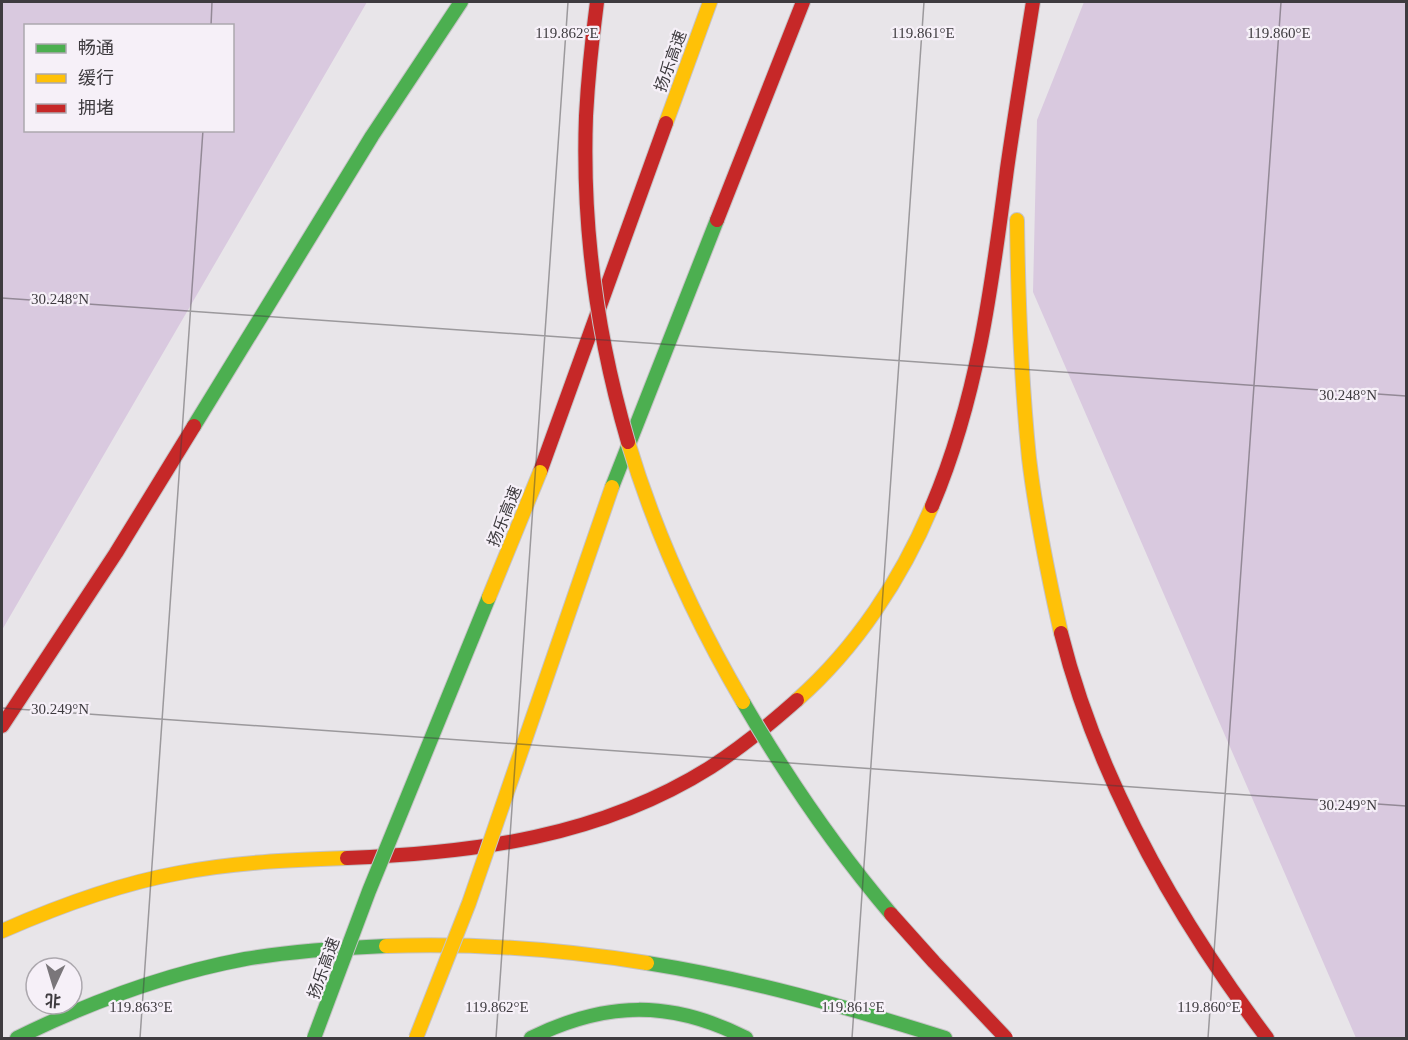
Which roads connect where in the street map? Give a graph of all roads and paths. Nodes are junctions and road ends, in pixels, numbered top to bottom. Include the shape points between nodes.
1 (461, 2) edge
2 (597, 2) edge
3 (710, 2) edge
4 (803, 2) edge
5 (1033, 2) edge
6 (1018, 91) junction
7 (2, 726) edge
8 (2, 932) edge
9 (17, 1038) edge
10 (314, 1038) edge
11 (416, 1038) edge
12 (531, 1038) edge
13 (746, 1038) edge
14 (945, 1038) edge
15 (1006, 1038) edge
16 (1267, 1038) edge

1 - 7 highway via 372,136 116,554
2 - 15 highway, bridge via 586,126 590,246 619,410 653,513 720,661 804,800 868,887
3 - 10 highway, 扬乐高速, bridge via 540,472 369,891
4 - 11 highway, bridge via 612,487 469,903
5 - 6 highway
6 - 8 highway via 976,365 952,452 919,535 876,610 849,645 787,710 717,763 679,785 640,804 558,833 425,854 277,861 194,870 93,894
6 - 16 highway via 1017,279 1021,362 1039,529 1056,612 1079,695 1111,777 1149,857 1194,932
9 - 14 highway, bridge via 115,994 182,973 250,958 383,944 514,946 644,962 835,1005
12 - 13 highway via 583,1016 620,1010 658,1010 695,1017

